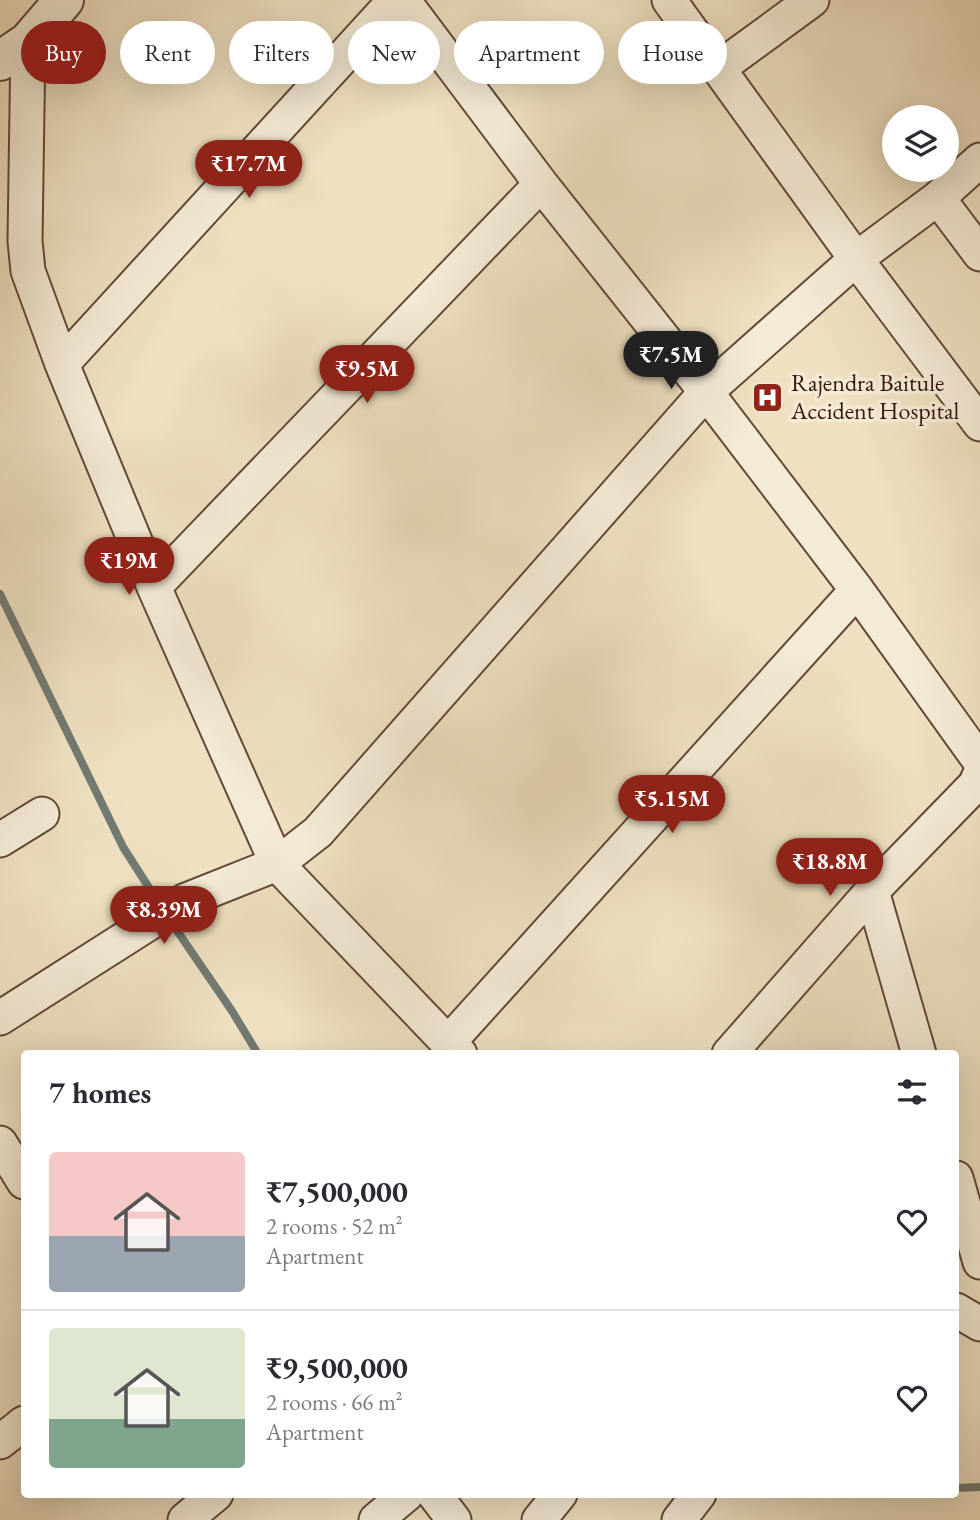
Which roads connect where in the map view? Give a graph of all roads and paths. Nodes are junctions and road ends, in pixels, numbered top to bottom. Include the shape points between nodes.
1 (64, 0) edge
2 (395, 0) edge
3 (402, 0) edge
4 (669, 0) edge
5 (812, 0) edge
6 (684, 21) edge
7 (14, 52) edge
8 (727, 62) edge
9 (727, 79) edge
10 (980, 160) edge
11 (541, 184) junction
12 (937, 198) junction
13 (980, 254) edge
14 (856, 259) junction
15 (62, 364) junction
16 (706, 392) junction
17 (980, 424) edge
18 (154, 587) junction
19 (856, 590) junction
20 (980, 763) edge
21 (980, 774) edge
22 (42, 814) dead end
23 (0, 840) edge
24 (277, 864) junction
25 (872, 891) junction
26 (0, 1018) edge
27 (454, 1048) edge
28 (733, 1050) edge
29 (918, 1050) edge
30 (0, 1143) edge
31 (21, 1177) edge
32 (959, 1188) edge
33 (980, 1262) edge
34 (21, 1425) edge
35 (0, 1442) edge
36 (211, 1498) edge
37 (402, 1498) edge
38 (436, 1498) edge
39 (557, 1498) edge
40 (696, 1498) edge
41 (185, 1520) edge
42 (376, 1520) edge
43 (454, 1520) edge
44 (539, 1520) edge
45 (679, 1520) edge

1 - 7 street
2 - 15 street
3 - 11 street
4 - 6 street
5 - 8 street
7 - 15 street via 28,271
9 - 14 street
10 - 12 street
11 - 16 street
11 - 18 street
12 - 13 street
12 - 14 street
14 - 16 street
14 - 17 street
15 - 18 street
16 - 19 street
16 - 24 street via 318,832
18 - 24 street
19 - 20 street
19 - 27 street
21 - 25 street via 975,785
22 - 23 street
24 - 26 street via 184,901
24 - 27 street
25 - 28 street
25 - 29 street
30 - 31 street
32 - 33 street
34 - 35 street
36 - 41 street
37 - 42 street
38 - 43 street
39 - 44 street
40 - 45 street

